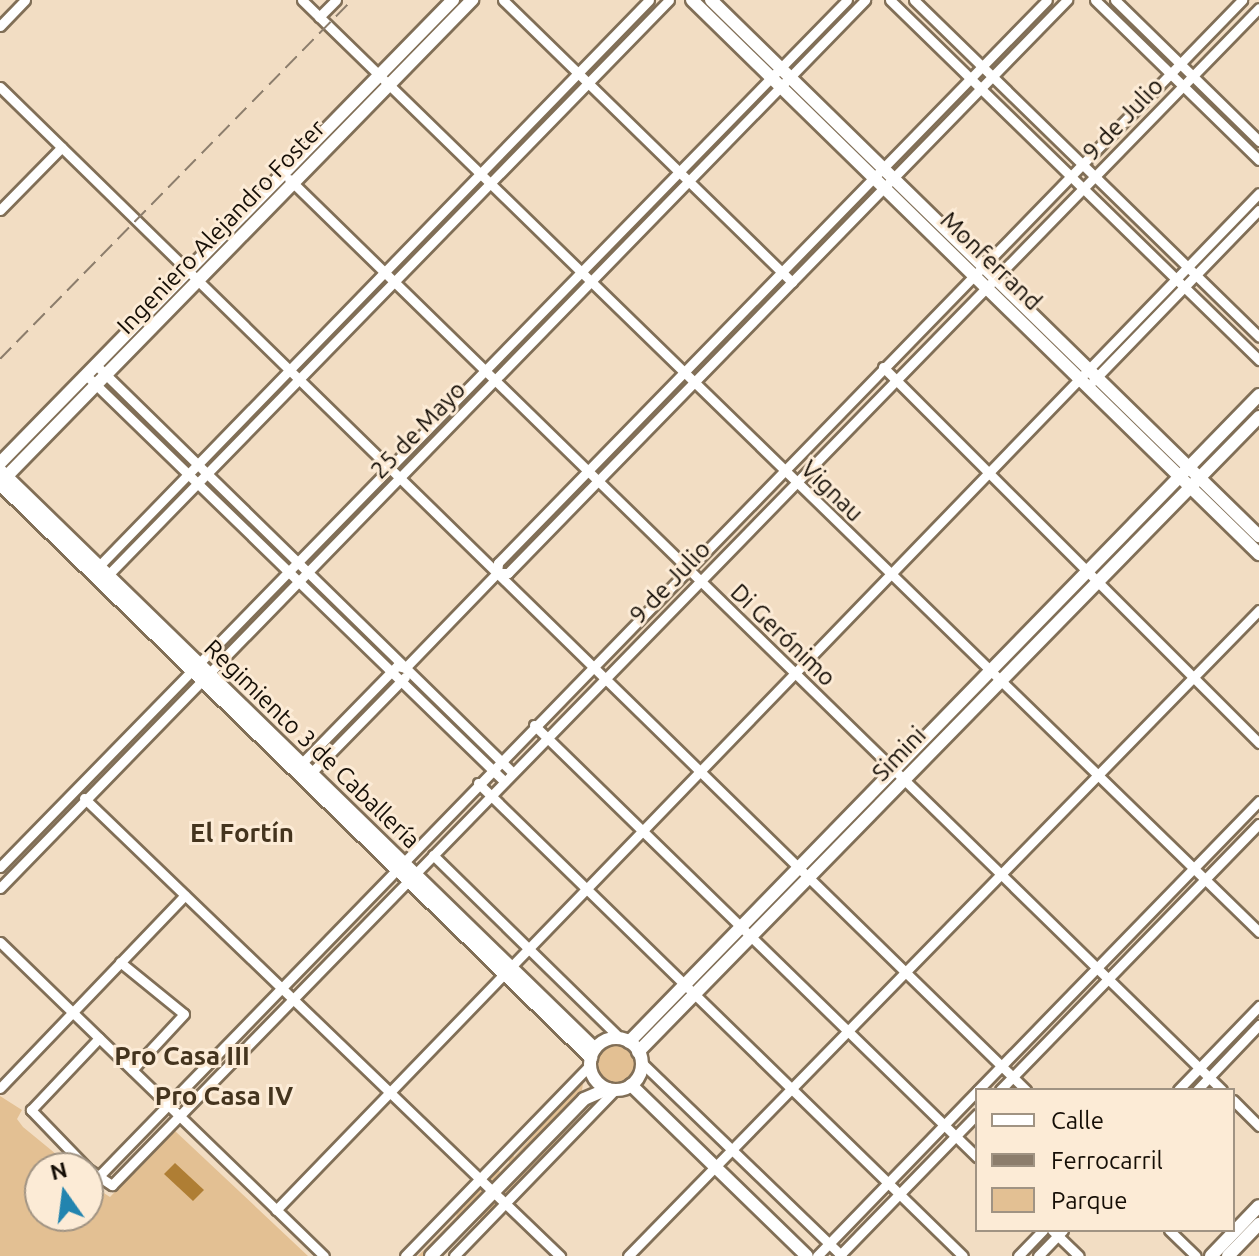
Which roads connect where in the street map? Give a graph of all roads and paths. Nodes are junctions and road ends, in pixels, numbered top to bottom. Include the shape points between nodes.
1 (25, 0) edge
2 (302, 0) edge
3 (336, 0) edge
4 (453, 0) edge
5 (472, 0) edge
6 (503, 0) edge
7 (649, 0) edge
8 (669, 0) edge
9 (692, 0) edge
10 (711, 0) edge
11 (847, 0) edge
12 (865, 0) edge
13 (890, 0) edge
14 (914, 0) edge
15 (1047, 0) edge
16 (1067, 0) edge
17 (1095, 0) edge
18 (1115, 0) edge
19 (1242, 0) edge
20 (1259, 8) edge
21 (323, 21) junction
22 (0, 26) edge
23 (1180, 64) junction
24 (982, 66) junction
25 (578, 73) junction
26 (1170, 73) junction
27 (379, 76) junction
28 (1193, 76) junction
29 (780, 77) junction
30 (993, 77) junction
31 (970, 79) junction
32 (588, 83) junction
33 (389, 86) junction
34 (1183, 86) junction
35 (0, 87) edge
36 (981, 89) junction
37 (1259, 141) edge
38 (62, 147) junction
39 (1259, 160) edge
40 (1082, 164) junction
41 (679, 172) junction
42 (283, 173) junction
43 (878, 173) junction
44 (480, 174) junction
45 (1070, 176) junction
46 (1095, 176) junction
47 (689, 181) junction
48 (293, 183) junction
49 (889, 183) junction
50 (490, 184) junction
51 (1083, 189) junction
52 (1259, 193) edge
53 (0, 210) edge
54 (1259, 210) edge
55 (1187, 267) junction
56 (978, 270) junction
57 (188, 271) junction
58 (384, 272) junction
59 (782, 272) junction
60 (581, 273) junction
61 (1196, 275) junction
62 (1175, 279) junction
63 (198, 281) junction
64 (394, 282) junction
65 (590, 282) junction
66 (792, 282) junction
67 (991, 283) junction
68 (1184, 287) junction
69 (1259, 337) edge
70 (1259, 360) edge
71 (96, 365) junction
72 (883, 367) junction
73 (289, 370) junction
74 (485, 371) junction
75 (683, 373) junction
76 (1092, 373) junction
77 (86, 375) junction
78 (299, 379) junction
79 (101, 380) junction
80 (494, 380) junction
81 (896, 380) junction
82 (1082, 381) junction
83 (693, 383) junction
84 (1259, 395) edge
85 (1259, 417) edge
86 (0, 463) edge
87 (197, 465) junction
88 (390, 468) junction
89 (782, 470) junction
90 (587, 471) junction
91 (1184, 472) junction
92 (189, 474) junction
93 (207, 474) junction
94 (991, 477) junction
95 (400, 478) junction
96 (2, 479) edge
97 (597, 481) junction
98 (198, 483) junction
99 (795, 483) junction
100 (1195, 483) junction
101 (1259, 536) edge
102 (1259, 554) edge
103 (298, 563) junction
104 (686, 569) junction
105 (290, 571) junction
106 (307, 572) junction
107 (497, 573) junction
108 (1086, 573) junction
109 (100, 574) junction
110 (892, 578) junction
111 (299, 581) junction
112 (699, 581) junction
113 (1097, 584) junction
114 (1259, 610) edge
115 (592, 665) junction
116 (405, 668) junction
117 (392, 671) junction
118 (989, 672) junction
119 (200, 673) junction
120 (797, 677) junction
121 (605, 678) junction
122 (1193, 678) junction
123 (403, 680) junction
124 (1000, 682) junction
125 (534, 725) junction
126 (547, 738) junction
127 (1259, 743) edge
128 (500, 760) junction
129 (492, 769) junction
130 (893, 771) junction
131 (303, 772) junction
132 (513, 773) junction
133 (702, 773) junction
134 (1097, 776) junction
135 (504, 781) junction
136 (904, 781) junction
137 (478, 783) junction
138 (76, 790) junction
139 (491, 795) junction
140 (86, 800) junction
141 (1259, 801) edge
142 (1259, 824) edge
143 (644, 833) junction
144 (433, 855) junction
145 (398, 865) junction
146 (0, 867) edge
147 (799, 868) junction
148 (1193, 868) junction
149 (1000, 875) junction
150 (411, 877) junction
151 (809, 878) junction
152 (1205, 880) junction
153 (0, 888) edge
154 (588, 890) junction
155 (185, 895) junction
156 (741, 927) junction
157 (1259, 932) edge
158 (751, 937) junction
159 (0, 942) edge
160 (530, 950) junction
161 (120, 962) junction
162 (1097, 968) junction
163 (509, 972) junction
164 (905, 972) junction
165 (1108, 979) junction
166 (685, 985) junction
167 (281, 987) junction
168 (695, 994) junction
169 (293, 999) junction
170 (1259, 1006) edge
171 (72, 1012) junction
172 (1259, 1025) edge
173 (847, 1031) junction
174 (99, 1038) junction
175 (632, 1049) junction
176 (591, 1060) junction
177 (1002, 1066) junction
178 (1199, 1068) junction
179 (132, 1070) junction
180 (1013, 1077) junction
181 (1209, 1077) junction
182 (2, 1081) edge
183 (620, 1088) junction
184 (791, 1088) junction
185 (981, 1088) edge
186 (1002, 1088) edge
187 (1024, 1088) edge
188 (1180, 1088) edge
189 (1199, 1088) edge
190 (1220, 1088) edge
191 (391, 1093) junction
192 (975, 1094) edge
193 (584, 1099) junction
194 (1235, 1102) edge
195 (168, 1105) junction
196 (179, 1116) junction
197 (975, 1116) edge
198 (944, 1125) junction
199 (1259, 1126) edge
200 (956, 1136) junction
201 (732, 1149) junction
202 (71, 1152) edge
203 (975, 1155) edge
204 (712, 1169) junction
205 (104, 1171) edge
206 (480, 1179) junction
207 (104, 1181) edge
208 (888, 1183) junction
209 (493, 1192) junction
210 (899, 1194) junction
211 (505, 1203) junction
212 (1259, 1206) edge
213 (276, 1210) junction
214 (1259, 1224) edge
215 (1235, 1231) edge
216 (1041, 1232) edge
217 (1058, 1232) edge
218 (1171, 1232) edge
219 (1234, 1232) edge
220 (829, 1244) junction
221 (840, 1255) edge
222 (324, 1256) edge
223 (405, 1256) edge
224 (431, 1256) edge
225 (454, 1256) edge
226 (560, 1256) edge
227 (628, 1256) edge
228 (795, 1256) edge
229 (807, 1256) edge
230 (817, 1256) edge
231 (963, 1256) edge
232 (1018, 1256) edge
233 (1038, 1256) edge
234 (1079, 1256) edge
235 (1196, 1256) edge
236 (1211, 1256) edge
237 (1228, 1256) edge

1 - 22 street
2 - 21 street, Vignau
3 - 21 street
4 - 27 street, Ingeniero Alejandro Foster
5 - 33 street, Ingeniero Alejandro Foster
6 - 25 street
7 - 25 street
8 - 32 street
9 - 29 street, Monferrand
10 - 29 street, Monferrand
11 - 29 street, 25 de Mayo
12 - 29 street, 25 de Mayo
13 - 31 street
14 - 24 street
15 - 24 street
16 - 30 street
17 - 26 street
18 - 23 street
19 - 23 street, 9 de Julio
20 - 28 street, 9 de Julio
21 - 27 street, Vignau
23 - 26 street, 9 de Julio
23 - 28 street
24 - 30 street
24 - 31 street
25 - 32 street
25 - 44 street
26 - 34 street
26 - 40 street, 9 de Julio
27 - 33 street, Vignau
27 - 42 street, Ingeniero Alejandro Foster
28 - 34 street, 9 de Julio
28 - 37 street
29 - 41 street, 25 de Mayo
29 - 43 street, Monferrand
29 - 47 street, 25 de Mayo
30 - 36 street
30 - 40 street
31 - 36 street
31 - 43 street
32 - 41 street
32 - 50 street
33 - 44 street, Vignau
33 - 48 street, Ingeniero Alejandro Foster
34 - 39 street
34 - 46 street, 9 de Julio
35 - 38 street
36 - 45 street
36 - 49 street
38 - 53 street
38 - 57 street
40 - 45 street, 9 de Julio
40 - 46 street
41 - 47 street
41 - 60 street, 25 de Mayo
42 - 48 street, Di Gerónimo
42 - 57 street, Ingeniero Alejandro Foster
43 - 49 street, Monferrand
43 - 59 street
44 - 50 street, Vignau
44 - 58 street
45 - 51 street
45 - 56 street, 9 de Julio
46 - 51 street, 9 de Julio
46 - 55 street
47 - 59 street
47 - 65 street, 25 de Mayo
48 - 58 street, Di Gerónimo
48 - 63 street, Ingeniero Alejandro Foster
49 - 56 street, Monferrand
49 - 66 street
50 - 60 street, Vignau
50 - 64 street
51 - 62 street
51 - 67 street, 9 de Julio
52 - 55 street
54 - 61 street
55 - 61 street
55 - 62 street
56 - 67 street, Monferrand
56 - 72 street, 9 de Julio
57 - 63 street
57 - 71 street, Ingeniero Alejandro Foster
58 - 64 street, Di Gerónimo
58 - 73 street
59 - 66 street
59 - 75 street
60 - 65 street, Vignau
60 - 74 street, 25 de Mayo
61 - 68 street
61 - 69 street
62 - 68 street
62 - 76 street
63 - 73 street
63 - 79 street, Ingeniero Alejandro Foster
64 - 74 street, Di Gerónimo
64 - 78 street
65 - 75 street, Vignau
65 - 80 street, 25 de Mayo
66 - 83 street
67 - 76 street, Monferrand
67 - 81 street, 9 de Julio
67 - 82 street, Monferrand
68 - 70 street
68 - 76 street
71 - 77 street, Ingeniero Alejandro Foster
71 - 79 street
72 - 81 street
72 - 89 street, 9 de Julio
73 - 78 street
73 - 87 street
74 - 80 street, Di Gerónimo
74 - 88 street, 25 de Mayo
75 - 83 street, Vignau
75 - 90 street
76 - 82 street
76 - 91 street, Monferrand
77 - 79 street
77 - 86 street, Ingeniero Alejandro Foster
78 - 88 street
78 - 93 street
79 - 87 street
79 - 92 street
79 - 96 street, Ingeniero Alejandro Foster
80 - 90 street, Di Gerónimo
80 - 95 street, 25 de Mayo
81 - 94 street
81 - 99 street, 9 de Julio
82 - 91 street, Monferrand
82 - 94 street
83 - 89 street, Vignau
83 - 97 street
84 - 91 street, Simini
85 - 100 street, Simini
87 - 92 street
87 - 93 street
88 - 95 street
88 - 103 street, 25 de Mayo
89 - 99 street, Vignau
89 - 104 street, 9 de Julio
90 - 97 street, Di Gerónimo
90 - 107 street via 498,563
91 - 100 street, Monferrand
91 - 108 street, Simini
92 - 98 street
92 - 109 street
93 - 98 street
93 - 103 street
94 - 108 street
94 - 110 street
95 - 106 street, 25 de Mayo
95 - 107 street
96 - 109 street, Regimiento 3 de Caballería
97 - 104 street, Di Gerónimo
97 - 107 street via 508,573
98 - 105 street
98 - 109 street
99 - 110 street, Vignau
99 - 112 street, 9 de Julio
100 - 101 street, Monferrand
100 - 102 street, Monferrand
100 - 113 street, Simini
103 - 105 street, 25 de Mayo
103 - 106 street
104 - 112 street, Di Gerónimo
104 - 115 street, 9 de Julio
105 - 111 street
105 - 119 street, 25 de Mayo
106 - 111 street, 25 de Mayo
106 - 116 street
107 - 115 street
107 - 116 street
108 - 113 street
108 - 118 street, Simini
109 - 119 street, Regimiento 3 de Caballería
110 - 118 street, Vignau
110 - 120 street
111 - 117 street
111 - 119 street, 25 de Mayo
112 - 120 street, Di Gerónimo
112 - 121 street, 9 de Julio
113 - 122 street
113 - 124 street, Simini
114 - 122 street
115 - 121 street
115 - 125 street, 9 de Julio
116 - 117 street
116 - 123 street
116 - 128 street
117 - 123 street
117 - 131 street
118 - 124 street, Vignau
118 - 130 street, Simini
119 - 131 street, Regimiento 3 de Caballería
119 - 138 street, 25 de Mayo
119 - 140 street, 25 de Mayo
120 - 130 street, Di Gerónimo
120 - 133 street
121 - 126 street, 9 de Julio
121 - 133 street
122 - 127 street
122 - 134 street
123 - 129 street
123 - 131 street
124 - 134 street, Vignau
124 - 136 street, Simini
125 - 126 street
125 - 128 street, 9 de Julio
126 - 132 street, 9 de Julio
126 - 143 street
128 - 129 street, 9 de Julio
128 - 132 street
129 - 135 street
129 - 137 street, 9 de Julio
130 - 136 street, Di Gerónimo
130 - 147 street, Simini
131 - 145 street, Regimiento 3 de Caballería
132 - 135 street, 9 de Julio
133 - 143 street
133 - 147 street
134 - 148 street, Vignau
134 - 149 street
135 - 139 street, 9 de Julio
136 - 149 street, Di Gerónimo
136 - 151 street, Simini
137 - 139 street
137 - 145 street, 9 de Julio
138 - 140 street
138 - 146 street, 25 de Mayo
139 - 144 street, 9 de Julio
139 - 154 street
140 - 153 street, 25 de Mayo
140 - 155 street
141 - 148 street
142 - 152 street
143 - 154 street
143 - 156 street
144 - 150 street, 9 de Julio
144 - 160 street
145 - 150 street, Regimiento 3 de Caballería
145 - 167 street, 9 de Julio
147 - 151 street
147 - 156 street, Simini
148 - 152 street, Vignau
148 - 162 street
149 - 162 street, Di Gerónimo
149 - 164 street
150 - 163 street, Regimiento 3 de Caballería
150 - 169 street, 9 de Julio
151 - 158 street, Simini
151 - 164 street
152 - 157 street, Vignau
152 - 165 street
154 - 160 street
154 - 166 street
155 - 161 street
155 - 167 street
156 - 158 street
156 - 166 street, Simini
158 - 168 street, Simini
158 - 173 street
159 - 171 street
160 - 163 street
160 - 175 street
161 - 171 street
161 - 179 street via 184,1014
162 - 165 street, Di Gerónimo
162 - 177 street
163 - 176 street, Regimiento 3 de Caballería
163 - 191 street
164 - 173 street
164 - 177 street
165 - 178 street, Di Gerónimo
165 - 180 street
166 - 168 street
166 - 175 street, Simini
167 - 169 street
167 - 195 street, 9 de Julio
168 - 175 street, Simini
168 - 184 street
169 - 191 street
169 - 196 street, 9 de Julio
170 - 178 street
171 - 174 street
171 - 182 street
172 - 181 street
173 - 184 street
173 - 198 street
174 - 179 street
174 - 202 street via 33,1105 31,1114
175 - 176 street
175 - 183 street
175 - 201 street
176 - 183 street, Regimiento 3 de Caballería
176 - 193 street
176 - 206 street
177 - 180 street
177 - 185 street
178 - 181 street, Di Gerónimo
178 - 188 street
179 - 195 street
180 - 186 street
180 - 187 street
181 - 189 street
181 - 190 street, Di Gerónimo
183 - 193 street
183 - 204 street
183 - 211 street
184 - 201 street
184 - 208 street
191 - 206 street
191 - 213 street
192 - 198 street
193 - 209 street
194 - 199 street
195 - 196 street
195 - 205 street, 9 de Julio
196 - 207 street, 9 de Julio via 112,1185
196 - 213 street
197 - 200 street
198 - 200 street
198 - 208 street
200 - 203 street
200 - 210 street
201 - 204 street
201 - 220 street
204 - 227 street
204 - 228 street
204 - 229 street
206 - 209 street
206 - 223 street
208 - 210 street
208 - 220 street
209 - 211 street
209 - 224 street
210 - 221 street
210 - 231 street
211 - 225 street
211 - 226 street
212 - 215 street
213 - 222 street
214 - 237 street
216 - 232 street
217 - 233 street
217 - 234 street
218 - 235 street
219 - 236 street
220 - 221 street
220 - 230 street

